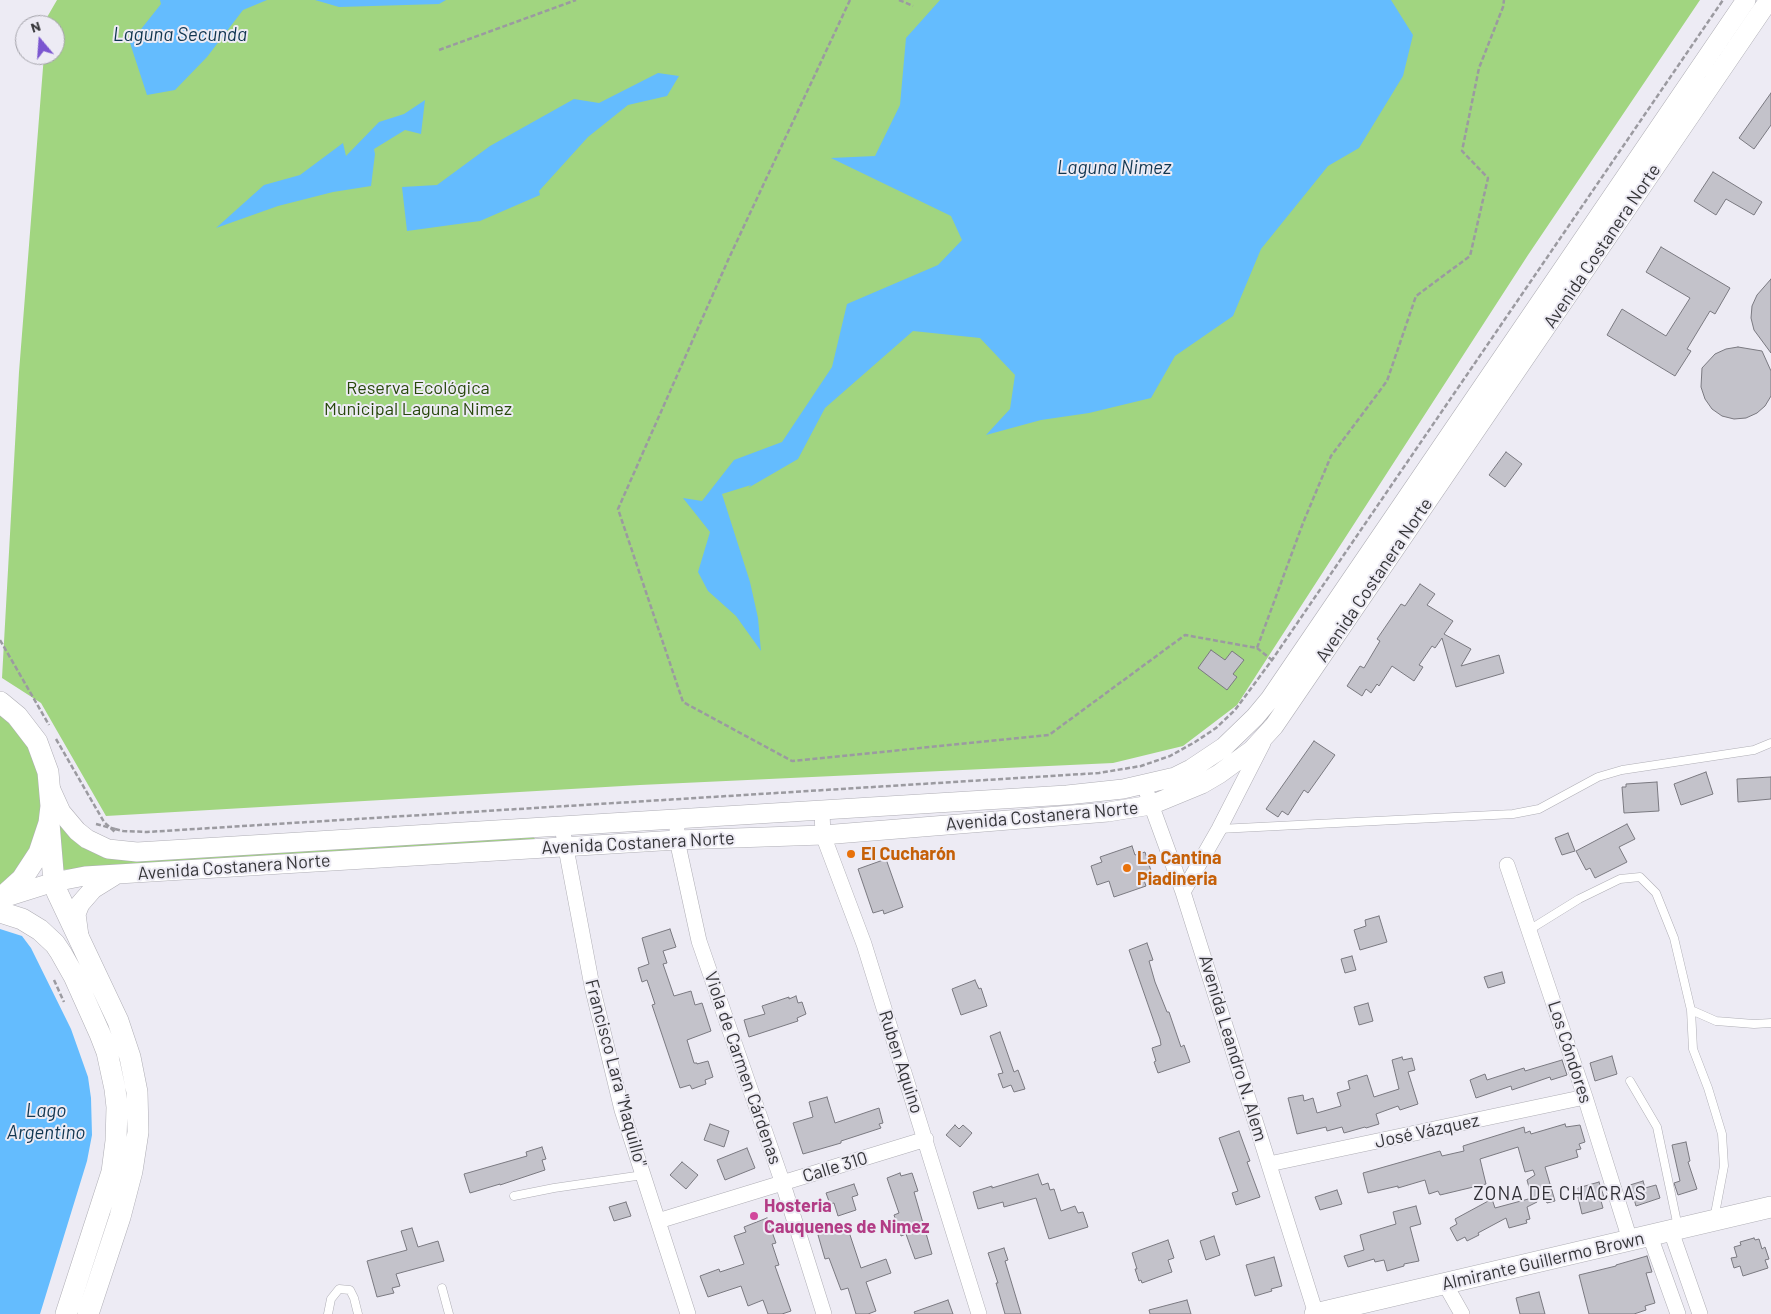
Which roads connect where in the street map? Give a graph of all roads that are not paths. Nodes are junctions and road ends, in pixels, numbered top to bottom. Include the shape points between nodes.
1 (1746, 0) edge
2 (1769, 0) edge
3 (1571, 257) junction
4 (1588, 267) junction
5 (0, 702) edge
6 (1266, 737) junction
7 (1771, 743) edge
8 (1144, 785) junction
9 (51, 788) junction
10 (1151, 805) junction
11 (822, 812) junction
12 (677, 820) junction
13 (49, 823) junction
14 (562, 827) junction
15 (1218, 830) junction
16 (823, 835) junction
17 (677, 840) junction
18 (566, 847) junction
19 (1507, 865) dead end
20 (117, 874) junction
21 (54, 882) junction
22 (1183, 892) junction
23 (0, 899) edge
24 (0, 912) edge
25 (1529, 930) junction
26 (80, 942) junction
27 (1691, 1010) junction
28 (1771, 1023) edge
29 (1630, 1081) dead end
30 (1585, 1097) junction
31 (926, 1139) junction
32 (1269, 1164) junction
33 (643, 1176) junction
34 (783, 1184) junction
35 (514, 1196) dead end
36 (1771, 1207) edge
37 (658, 1221) junction
38 (1714, 1221) junction
39 (1675, 1230) junction
40 (1650, 1236) junction
41 (1630, 1240) junction
42 (1445, 1284) junction
43 (442, 1288) dead end
44 (66, 1314) edge
45 (88, 1314) edge
46 (328, 1314) edge
47 (358, 1314) edge
48 (449, 1314) edge
49 (688, 1314) edge
50 (824, 1314) edge
51 (980, 1314) edge
52 (1315, 1314) edge
53 (1462, 1314) edge
54 (1678, 1314) edge
55 (1700, 1314) edge

1 - 3 street, Avenida Costanera Norte
2 - 4 street, Avenida Costanera Norte
3 - 4 street
3 - 8 street, Avenida Costanera Norte via 1255,718 1207,759 1183,773
4 - 6 street, Avenida Costanera Norte
5 - 9 main road via 17,716 36,742 46,764
6 - 10 street, Avenida Costanera Norte via 1219,774 1184,793
6 - 15 street
7 - 15 lane via 1754,750 1598,776 1539,809 1513,814
8 - 10 street, Avenida Leandro N. Alem
8 - 11 street, Avenida Costanera Norte via 1086,794
9 - 13 main road
9 - 14 street, Avenida Costanera Norte via 61,812 77,831 97,844 128,852
10 - 16 street, Avenida Costanera Norte
10 - 22 street, Avenida Leandro N. Alem
11 - 12 street, Avenida Costanera Norte
11 - 16 street, Ruben Aquino
12 - 14 street, Avenida Costanera Norte
12 - 17 street, Viola de Carmen Cárdenas
13 - 21 main road
13 - 23 main road via 32,866
14 - 18 street, Francisco Lara "Maquillo"
15 - 22 street
16 - 17 street, Avenida Costanera Norte
16 - 31 street, Ruben Aquino via 864,944
17 - 18 street, Avenida Costanera Norte
17 - 34 street, Viola de Carmen Cárdenas via 699,941
18 - 20 street, Avenida Costanera Norte
18 - 33 street, Francisco Lara "Maquillo" via 592,986 622,1110
19 - 25 street, Los Cóndores
20 - 21 street, Avenida Costanera Norte
20 - 26 street via 93,889 80,904 76,919
21 - 23 street, Avenida Costanera Norte
21 - 26 main road
22 - 32 street, Avenida Leandro N. Alem
24 - 44 main road via 22,919 40,930 61,953 100,1034 115,1090 116,1141 112,1172
25 - 27 lane via 1579,899 1620,879 1640,877 1656,893 1674,938
25 - 30 street, Los Cóndores
26 - 45 main road via 125,1039 134,1074 138,1111 132,1171
27 - 28 lane via 1716,1022
27 - 38 lane via 1693,1049 1722,1134 1724,1166
29 - 39 lane via 1657,1127
30 - 32 street, José Vázquez
30 - 41 street, Los Cóndores
31 - 34 street, Calle 310
31 - 51 street, Ruben Aquino
32 - 52 street, Avenida Leandro N. Alem
33 - 35 lane
33 - 37 street, Francisco Lara "Maquillo"
34 - 37 street, Calle 310
34 - 50 street, Viola de Carmen Cárdenas
36 - 38 main road, Almirante Guillermo Brown
37 - 49 street, Francisco Lara "Maquillo"
38 - 39 main road, Almirante Guillermo Brown
39 - 40 main road, Almirante Guillermo Brown
39 - 55 street
40 - 41 main road, Almirante Guillermo Brown
40 - 54 street
41 - 42 main road, Almirante Guillermo Brown
42 - 52 main road, Almirante Guillermo Brown
42 - 53 street
43 - 48 lane
46 - 47 lane via 331,1299 339,1290 350,1290

